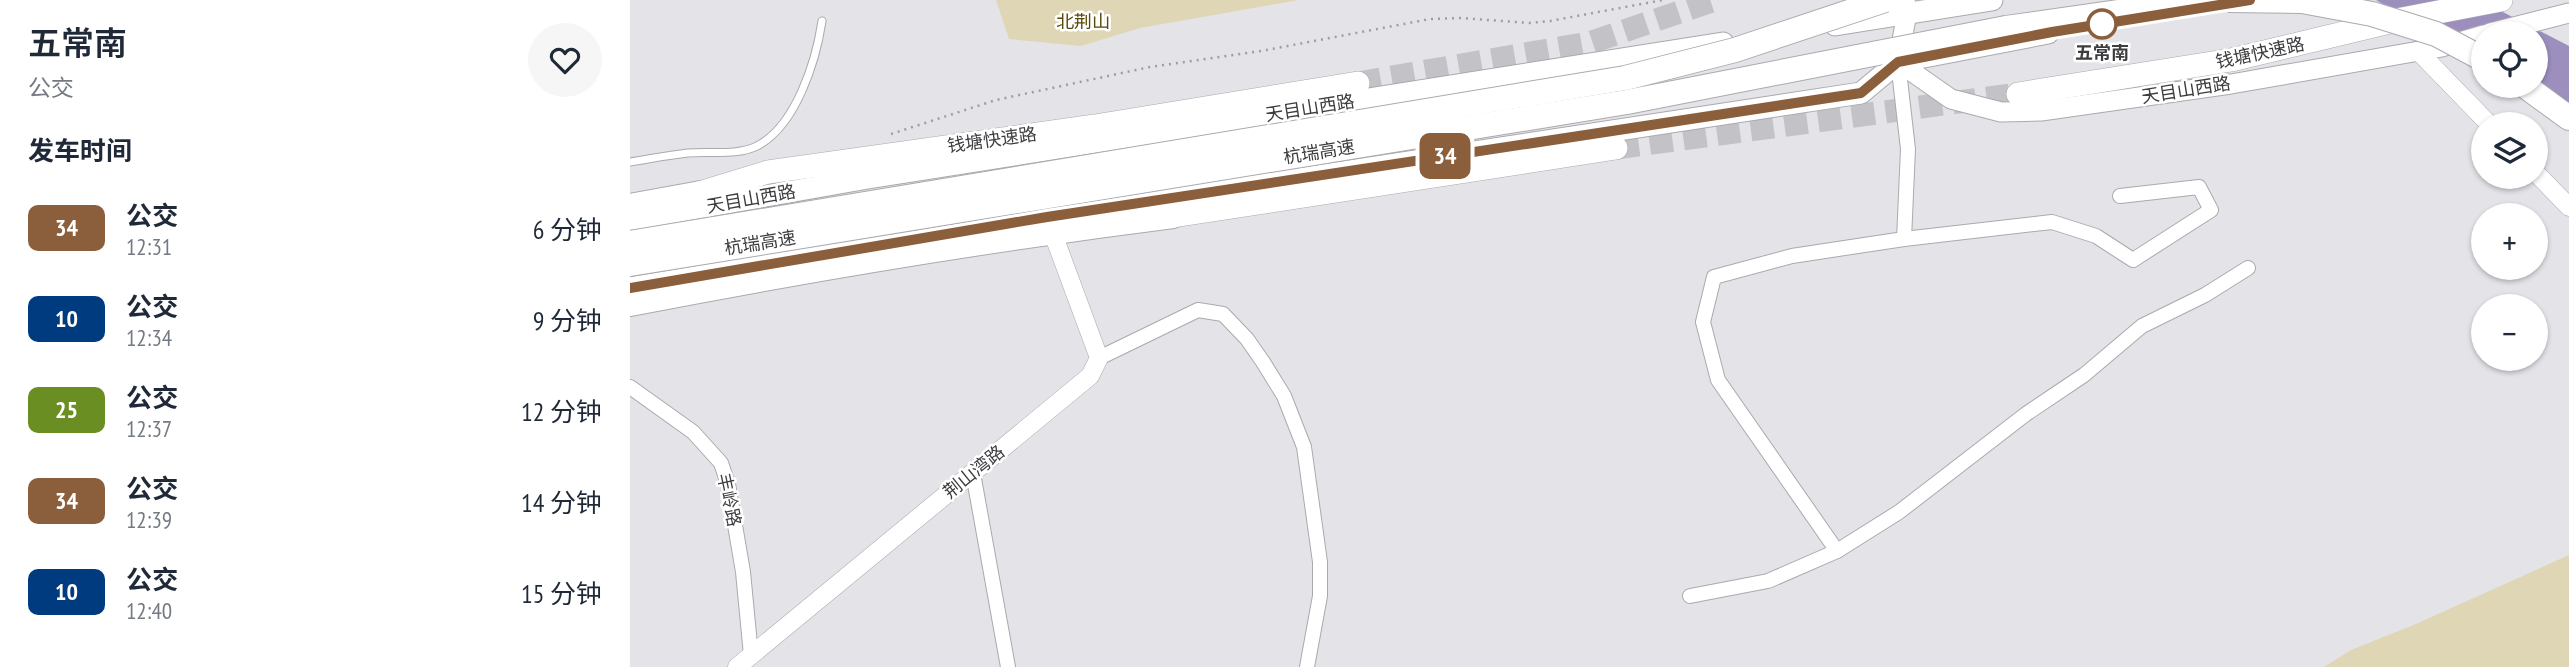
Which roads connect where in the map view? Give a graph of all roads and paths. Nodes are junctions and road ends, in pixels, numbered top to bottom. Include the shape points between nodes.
1 (1663, 0) edge
2 (1885, 0) edge
3 (1992, 0) edge
4 (2117, 0) edge
5 (2203, 0) edge
6 (2228, 0) edge
7 (2250, 0) edge
8 (2492, 2) edge
9 (1906, 6) edge
10 (2569, 13) edge
11 (821, 21) dead end
12 (2533, 21) edge
13 (2006, 28) junction
14 (2471, 39) edge
15 (2418, 51) junction
16 (2471, 53) edge
17 (1898, 62) junction
18 (1358, 83) tunnel mouth
19 (2018, 94) tunnel mouth
20 (2542, 98) edge
21 (2477, 112) edge
22 (2569, 118) edge
23 (887, 135) dead end
24 (1616, 148) tunnel mouth
25 (630, 162) edge
26 (2548, 185) edge
27 (701, 193) junction
28 (2120, 196) dead end
29 (630, 206) edge
30 (2569, 207) edge
31 (1173, 216) joint
32 (630, 218) edge
33 (1050, 224) junction
34 (1904, 239) junction
35 (630, 243) edge
36 (2248, 268) dead end
37 (630, 287) edge
38 (1100, 358) junction
39 (630, 387) edge
40 (973, 473) junction
41 (1837, 551) junction
42 (1690, 596) dead end
43 (744, 661) edge
44 (1008, 667) edge
45 (1307, 667) edge

1 - 23 path via 1540,22 1430,19 1150,67 996,100
2 - 35 highway, 杭瑞高速, bridge via 1735,50 1625,78
3 - 9 main road, 天目山西路
4 - 13 highway
5 - 13 highway
6 - 16 highway, bridge via 2301,1 2372,14 2436,34
7 - 17 main road
8 - 19 highway, 钱塘快速路 via 2231,60
9 - 17 main road
9 - 32 main road, 天目山西路
10 - 12 main road
11 - 25 lane via 818,45 796,104 780,128 757,147
13 - 37 highway, 杭瑞高速, bridge
14 - 15 main road, 天目山西路
15 - 17 main road, 天目山西路 via 2179,92 2001,112 1951,99
15 - 21 street
17 - 33 main road via 1861,93
17 - 34 street via 1908,149
18 - 27 highway, 钱塘快速路 via 768,172
20 - 22 highway
24 - 31 highway
26 - 30 street
27 - 29 highway
27 - 32 highway, 钱塘快速路
28 - 34 street via 2199,187 2211,210 2133,260 2096,236 2052,222
31 - 33 highway
33 - 37 highway via 777,276
33 - 38 street
34 - 41 street via 1792,256 1714,277 1703,322 1718,380
36 - 41 street via 2142,326 2084,375 1899,512
38 - 40 street, 荆山湾路 via 1090,376
38 - 45 street via 1198,310 1223,314 1263,362 1284,396 1304,447 1320,562 1320,596
39 - 43 street, 丰岭路 via 693,432 721,463 743,572
40 - 43 street, 荆山湾路
40 - 44 street
41 - 42 street via 1768,581

